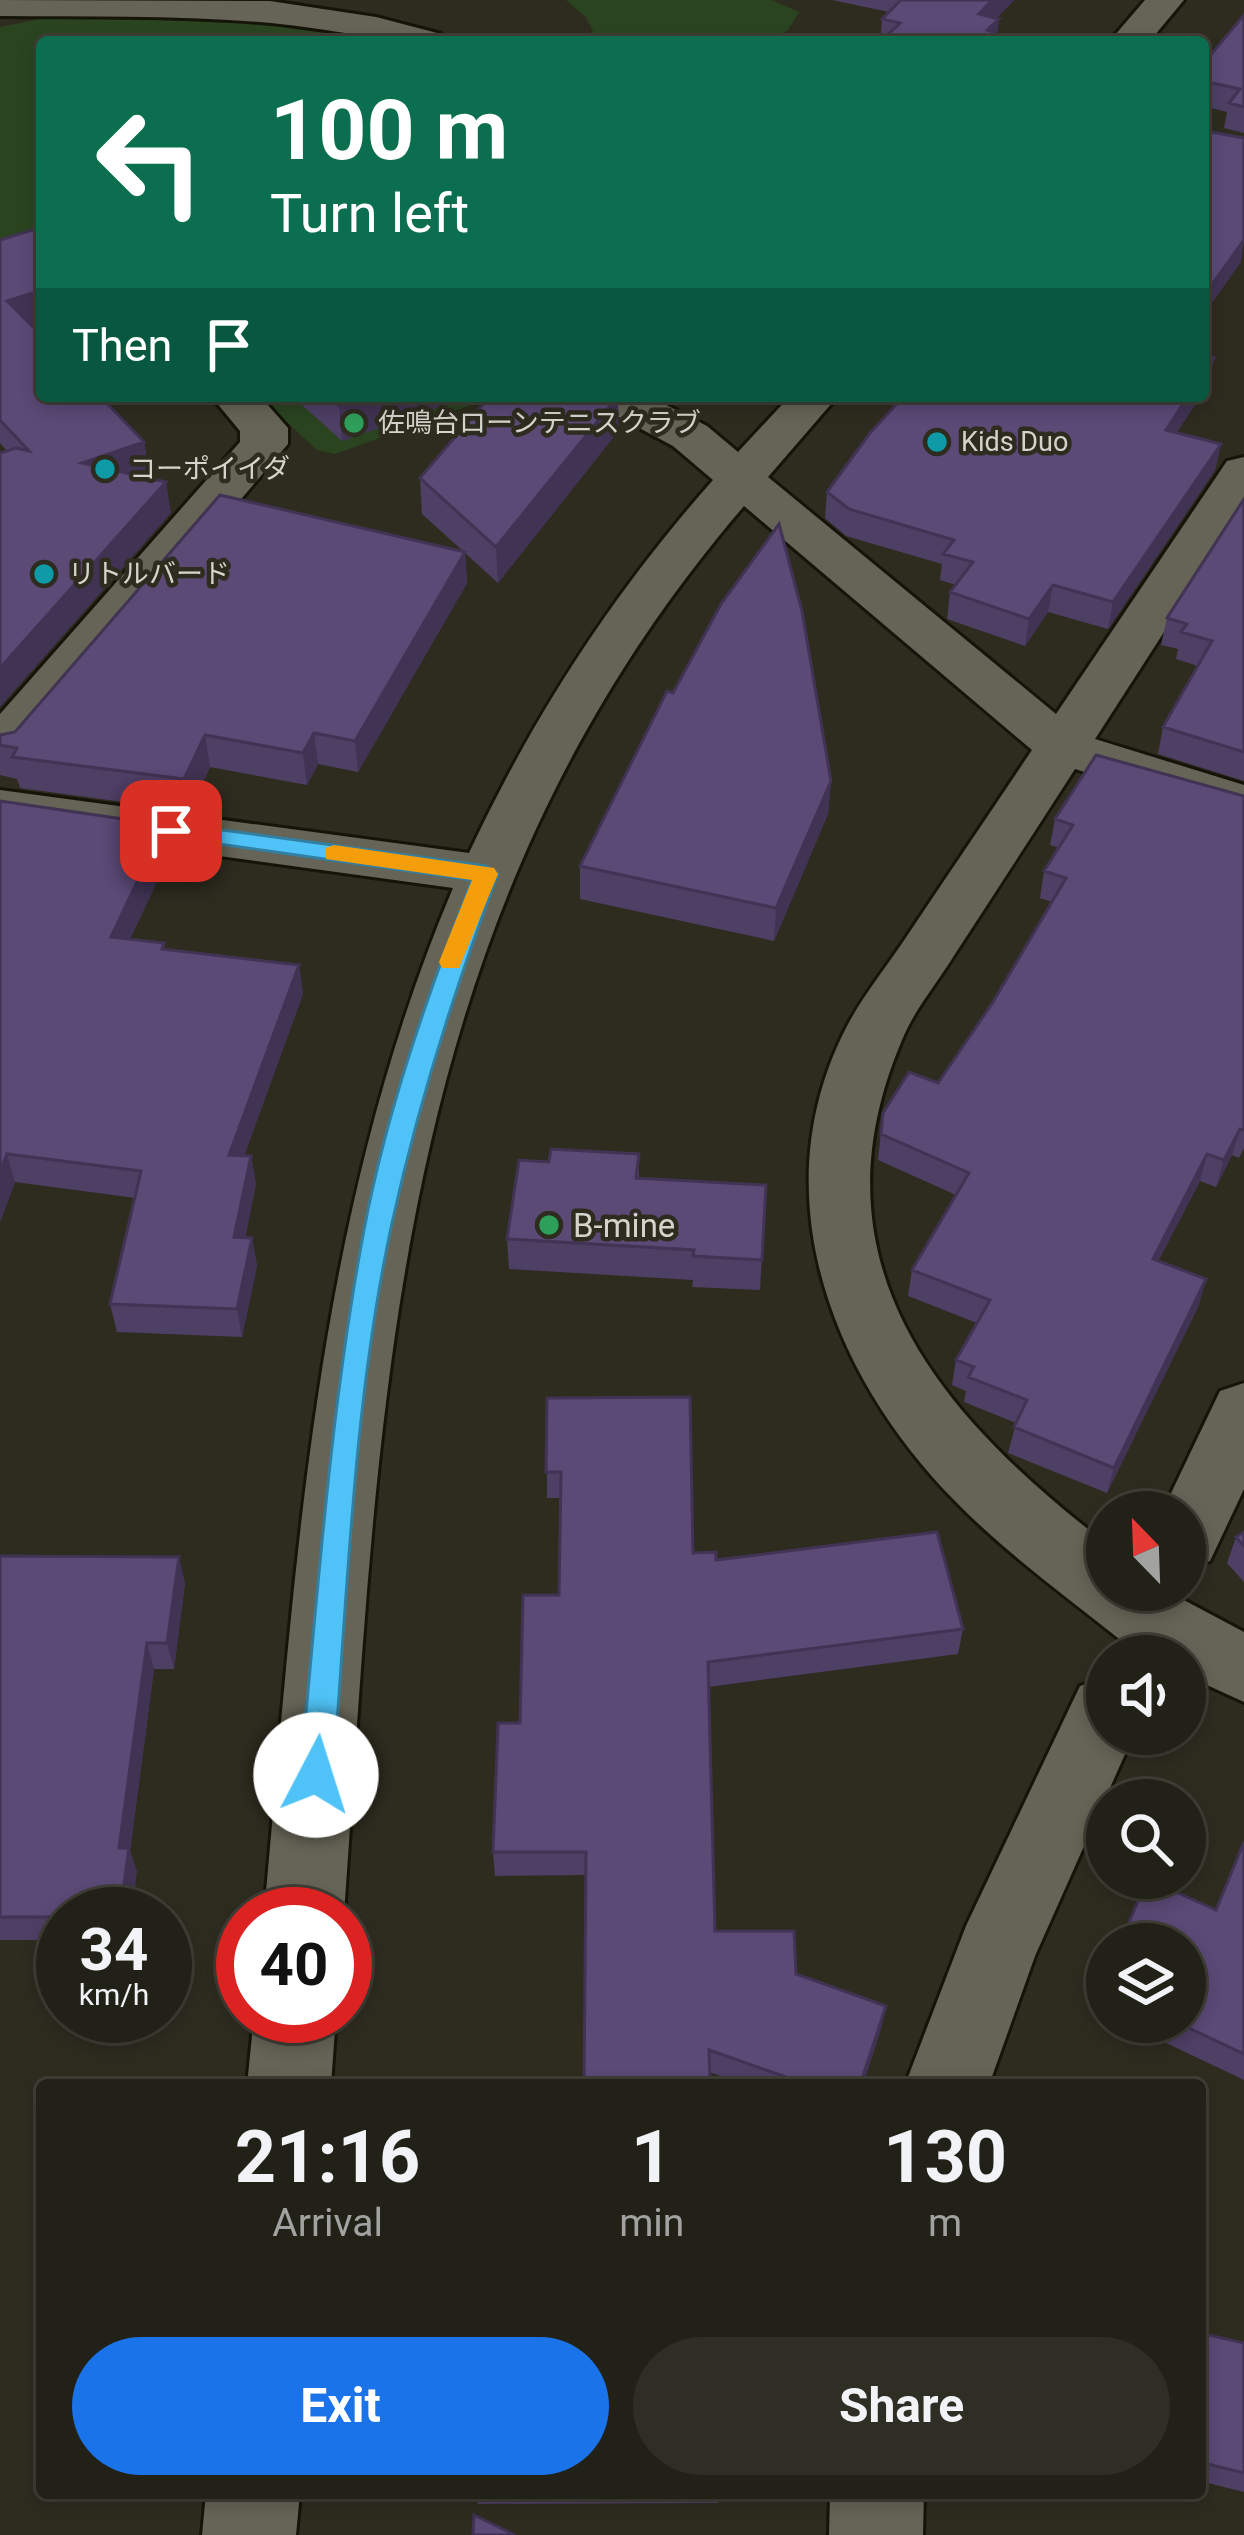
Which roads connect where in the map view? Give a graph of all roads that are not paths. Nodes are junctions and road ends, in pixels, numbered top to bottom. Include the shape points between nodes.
1 (1165, 0) edge
2 (0, 5) edge
3 (409, 36) edge
4 (1133, 36) edge
5 (240, 402) edge
6 (625, 402) edge
7 (809, 402) edge
8 (1244, 471) edge
9 (740, 480) junction
10 (1061, 747) junction
11 (0, 748) edge
12 (1244, 804) edge
13 (0, 808) edge
14 (486, 874) junction
15 (1244, 1411) edge
16 (1206, 1494) edge
17 (1086, 1569) edge
18 (1138, 1611) edge
19 (1244, 1669) edge
20 (1086, 1755) edge
21 (306, 1887) edge
22 (293, 2043) edge
23 (290, 2079) edge
24 (949, 2079) edge
25 (252, 2499) edge
26 (877, 2499) edge
27 (249, 2535) edge
28 (876, 2535) edge

1 - 4 street
2 - 3 street via 299,10
5 - 11 street via 264,428 264,444
6 - 9 street via 690,436
7 - 9 street
8 - 10 street
9 - 10 street
9 - 14 street via 586,682
10 - 12 street
10 - 17 street via 874,1032 844,1110 837,1198 856,1291 903,1386 977,1478
13 - 14 street
14 - 21 street via 429,1024 366,1289
15 - 16 street
18 - 19 street
20 - 24 street via 995,1953
22 - 23 street
25 - 27 street
26 - 28 street

